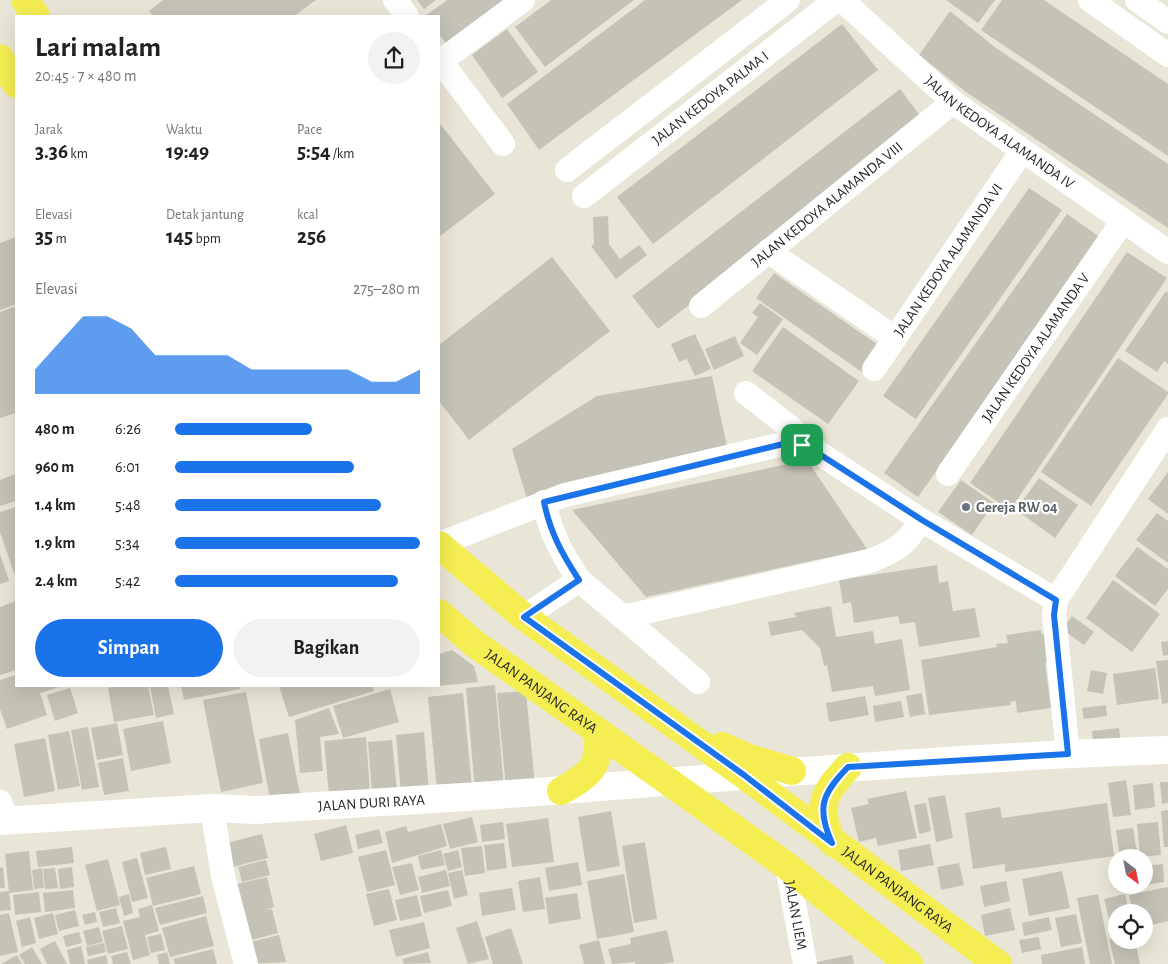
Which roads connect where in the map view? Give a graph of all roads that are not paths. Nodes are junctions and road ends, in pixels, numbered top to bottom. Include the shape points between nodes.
1 (25, 0) edge
2 (395, 0) edge
3 (523, 0) edge
4 (788, 0) edge
5 (836, 0) edge
6 (842, 0) edge
7 (1090, 0) edge
8 (1137, 0) edge
9 (35, 15) edge
10 (406, 15) edge
11 (1168, 22) edge
12 (1168, 55) edge
13 (0, 58) edge
14 (440, 60) edge
15 (696, 71) junction
16 (15, 82) edge
17 (714, 95) junction
18 (953, 102) junction
19 (503, 144) dead end
20 (1022, 151) junction
21 (567, 170) dead end
22 (584, 196) dead end
23 (1123, 221) junction
24 (768, 251) junction
25 (1168, 252) edge
26 (701, 306) dead end
27 (895, 338) junction
28 (874, 369) dead end
29 (746, 393) dead end
30 (1168, 428) edge
31 (802, 445) junction
32 (948, 474) dead end
33 (544, 502) junction
34 (922, 520) junction
35 (440, 545) edge
36 (440, 546) edge
37 (579, 580) junction
38 (1056, 600) junction
39 (440, 614) edge
40 (524, 617) junction
41 (623, 617) junction
42 (698, 682) dead end
43 (664, 719) junction
44 (597, 731) junction
45 (1168, 750) edge
46 (1068, 754) junction
47 (848, 767) junction
48 (792, 771) junction
49 (744, 775) junction
50 (670, 781) junction
51 (561, 790) junction
52 (212, 808) junction
53 (2, 815) edge
54 (832, 843) junction
55 (787, 866) junction
56 (246, 964) edge
57 (804, 964) edge
58 (909, 964) edge
59 (998, 964) edge

1 - 9 main road
2 - 10 street
3 - 14 street
4 - 15 street, JALAN KEDOYA PALMA I
5 - 17 street, JALAN KEDOYA PALMA I
6 - 18 street, JALAN KEDOYA ALAMANDA IV
7 - 12 street
8 - 11 street
13 - 16 main road
14 - 19 street
15 - 17 street
15 - 21 street, JALAN KEDOYA PALMA I
17 - 22 street, JALAN KEDOYA PALMA I
18 - 20 street, JALAN KEDOYA ALAMANDA IV
18 - 24 street, JALAN KEDOYA ALAMANDA VIII
20 - 23 street, JALAN KEDOYA ALAMANDA IV
20 - 27 street, JALAN KEDOYA ALAMANDA VI
23 - 25 street, JALAN KEDOYA ALAMANDA IV
23 - 32 street, JALAN KEDOYA ALAMANDA V
24 - 26 street, JALAN KEDOYA ALAMANDA VIII
24 - 27 street
27 - 28 street, JALAN KEDOYA ALAMANDA VI
29 - 31 street via 791,428
30 - 38 street
31 - 33 street via 783,444
31 - 34 street
33 - 35 street
33 - 37 street via 559,550
34 - 38 street
34 - 41 street via 911,536 894,551 870,561
36 - 40 main road, JALAN PANJANG RAYA
37 - 40 street
37 - 41 street
38 - 46 street via 1054,615
39 - 44 main road, JALAN PANJANG RAYA via 475,644
40 - 43 main road, JALAN PANJANG RAYA
41 - 42 street
43 - 48 main road via 749,758
43 - 49 main road, JALAN PANJANG RAYA
44 - 50 main road, JALAN PANJANG RAYA
44 - 51 main road via 599,744 594,766 586,775
45 - 46 street, JALAN DURI RAYA
46 - 47 street, JALAN DURI RAYA
47 - 48 street, JALAN DURI RAYA
47 - 54 main road via 834,782 823,802 825,826
48 - 49 street, JALAN DURI RAYA
49 - 50 street, JALAN DURI RAYA
49 - 54 main road, JALAN PANJANG RAYA
50 - 51 street, JALAN DURI RAYA
50 - 55 main road, JALAN PANJANG RAYA
51 - 52 street, JALAN DURI RAYA via 256,810
52 - 53 street, JALAN DURI RAYA
52 - 56 street via 223,876
54 - 59 main road, JALAN PANJANG RAYA
55 - 57 street, JALAN LIEM
55 - 58 main road, JALAN PANJANG RAYA

